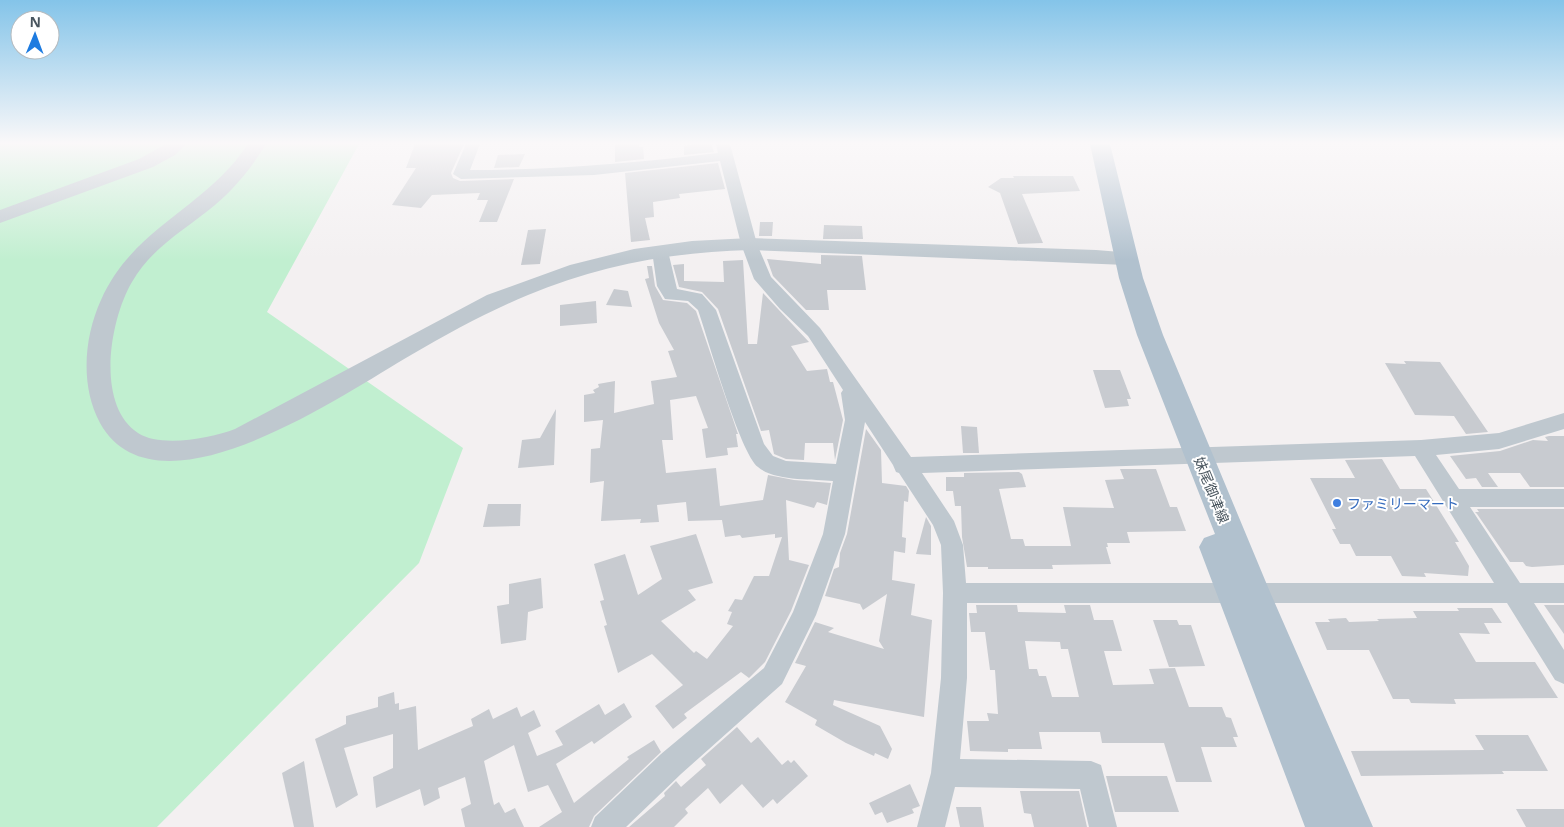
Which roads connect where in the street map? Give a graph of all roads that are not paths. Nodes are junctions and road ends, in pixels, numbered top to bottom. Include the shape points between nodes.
1 (92, 183) edge
2 (228, 183) edge
3 (733, 183) edge
4 (1097, 183) edge
5 (1106, 183) edge
6 (0, 216) edge
7 (749, 244) junction
8 (660, 251) junction
9 (1117, 257) junction
10 (851, 389) junction
11 (1564, 421) edge
12 (1421, 448) junction
13 (1188, 455) junction
14 (903, 466) junction
15 (846, 473) junction
16 (1453, 498) junction
17 (1564, 498) edge
18 (1243, 592) junction
19 (955, 593) junction
20 (1513, 593) junction
21 (1564, 593) edge
22 (1564, 672) edge
23 (945, 773) junction
24 (605, 827) edge
25 (931, 827) edge
26 (1103, 827) edge
27 (1324, 827) edge
28 (1353, 827) edge

1 - 6 street
2 - 8 street via 153,242 130,267 110,303 98,346 106,413 121,435 142,446 165,450 198,449 234,440 269,424 442,328 521,290 575,272
3 - 7 street
4 - 9 main road, 妹尾御津線
5 - 9 main road, 妹尾御津線
7 - 8 street
7 - 9 street
7 - 10 street via 763,280 814,332
8 - 15 street via 666,286 671,295 692,295 701,300 707,310 755,447 766,462 785,469
9 - 13 main road, 妹尾御津線 via 1150,335
10 - 14 street
10 - 15 street via 855,420
11 - 12 street via 1499,441
12 - 13 street
12 - 16 street
13 - 14 street
13 - 18 main road, 妹尾御津線
14 - 19 street via 943,521 952,545
15 - 24 street via 834,534 804,615 773,676 671,764
16 - 17 street
16 - 20 street
18 - 19 street
18 - 20 street
18 - 27 main road, 妹尾御津線
18 - 28 main road, 妹尾御津線
19 - 23 street via 954,678
20 - 21 street
20 - 22 street
23 - 25 street
23 - 26 street via 1091,775

